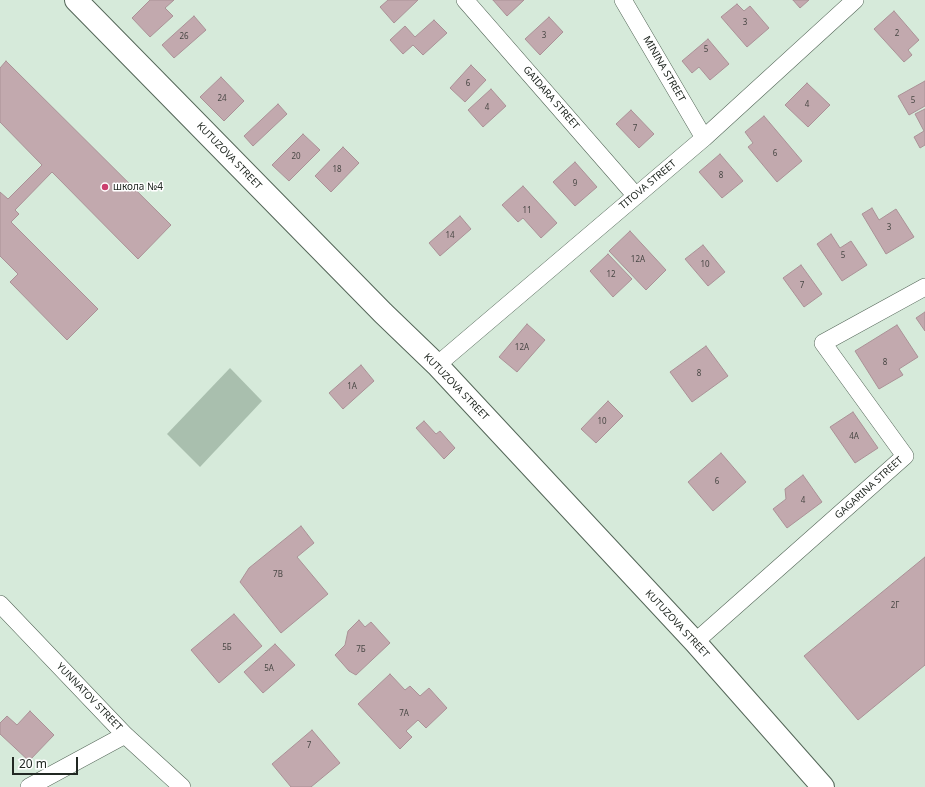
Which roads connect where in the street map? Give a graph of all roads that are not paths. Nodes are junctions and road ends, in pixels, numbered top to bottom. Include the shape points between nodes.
1 (76, 0) edge
2 (465, 0) edge
3 (624, 0) edge
4 (855, 0) edge
5 (704, 138) junction
6 (636, 196) junction
7 (925, 287) edge
8 (437, 365) junction
9 (0, 604) edge
10 (695, 642) junction
11 (125, 735) junction
12 (30, 787) edge
13 (182, 787) edge
14 (823, 787) edge

1 - 8 main road, KUTUZOVA STREET
2 - 6 street, GAIDARA STREET
3 - 5 street, MININA STREET
4 - 5 street, TITOVA STREET
5 - 6 street, TITOVA STREET
6 - 8 street, TITOVA STREET
7 - 10 street, GAGARINA STREET via 823,344 905,456
8 - 10 main road, KUTUZOVA STREET
9 - 11 street, YUNNATOV STREET
10 - 14 main road, KUTUZOVA STREET
11 - 12 street
11 - 13 street, YUNNATOV STREET

